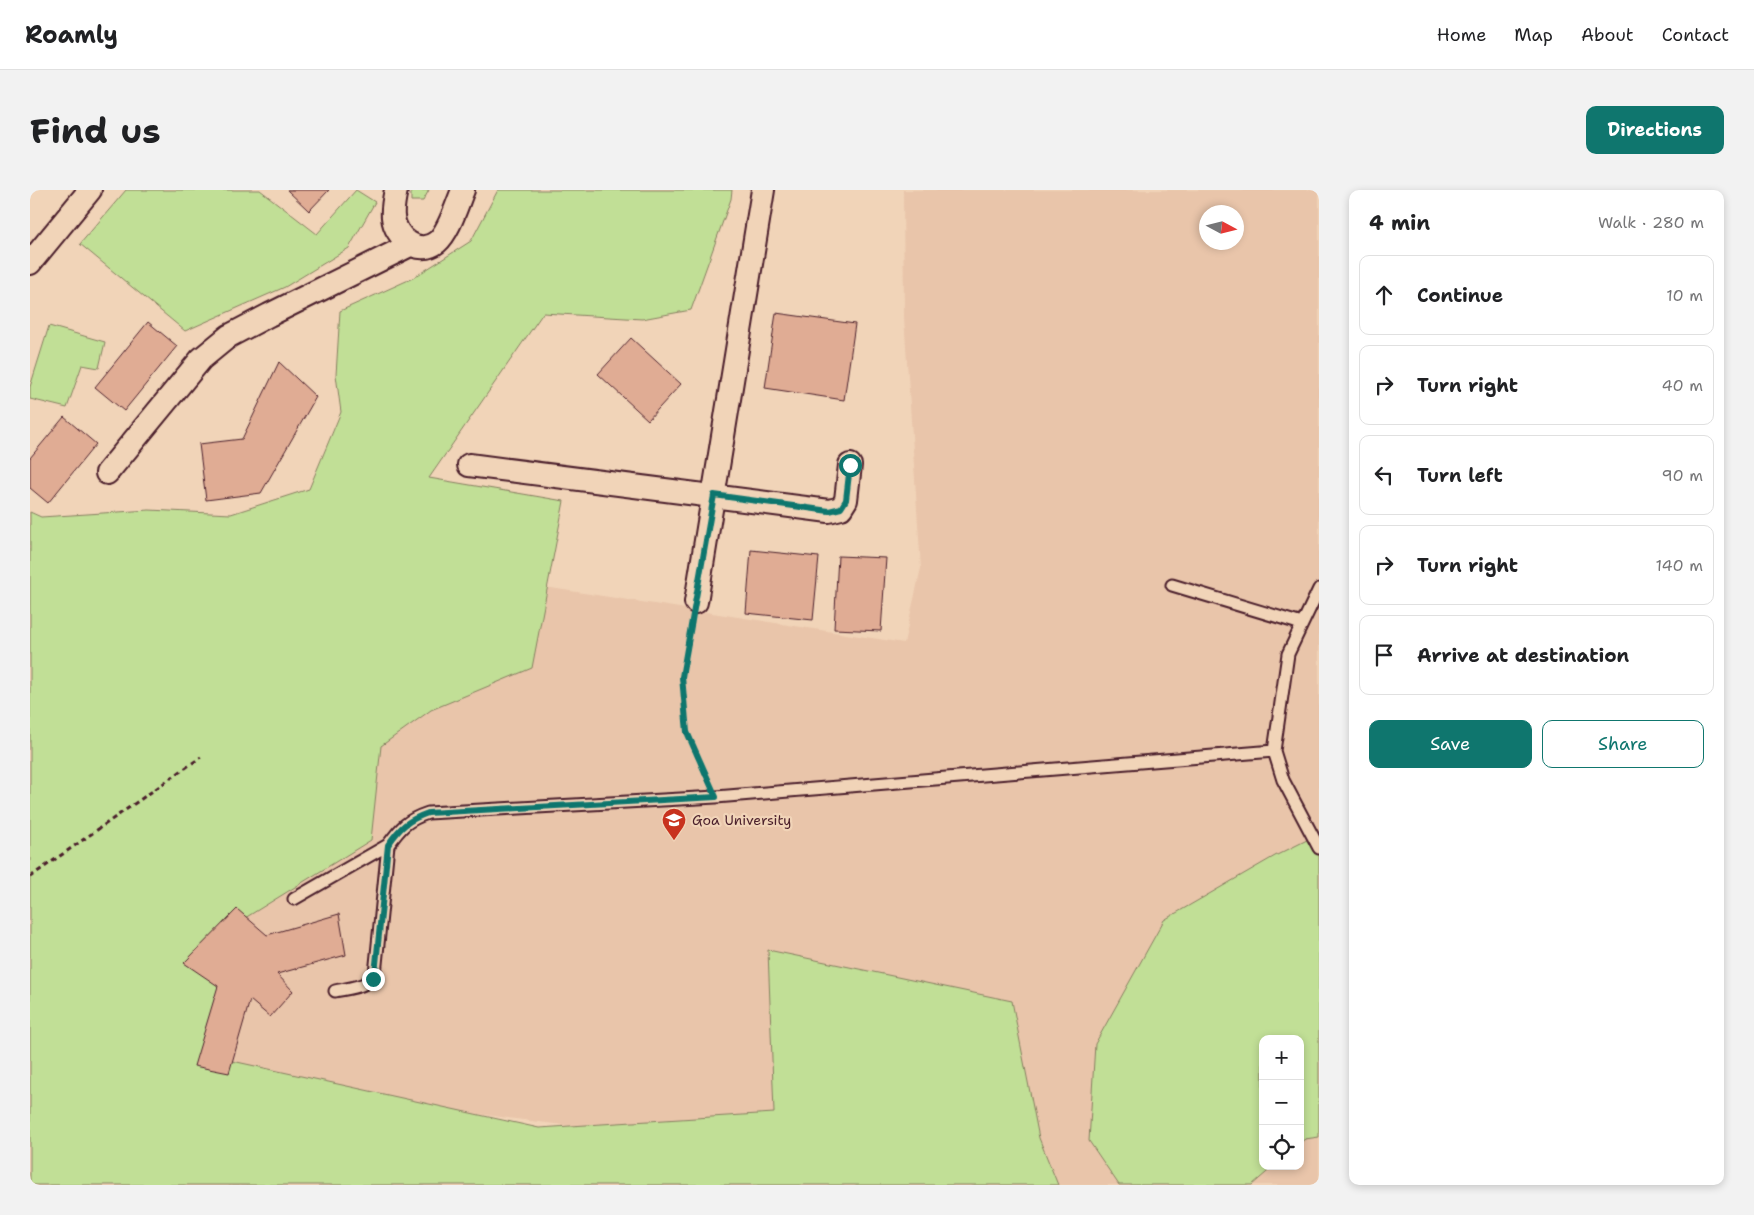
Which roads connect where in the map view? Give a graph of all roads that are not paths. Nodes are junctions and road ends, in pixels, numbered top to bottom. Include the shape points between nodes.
1 (90, 190) edge
2 (396, 190) edge
3 (463, 190) edge
4 (763, 190) edge
5 (410, 245) junction
6 (30, 263) edge
7 (469, 465) dead end
8 (850, 465) dead end
9 (107, 472) dead end
10 (714, 495) junction
11 (1172, 585) dead end
12 (1319, 589) edge
13 (696, 602) road end
14 (1302, 624) junction
15 (1274, 751) junction
16 (388, 845) junction
17 (1319, 848) edge
18 (294, 899) dead end
19 (335, 991) dead end

1 - 6 street
2 - 5 street via 393,218 398,233
3 - 5 street via 437,242 425,248
4 - 10 street
5 - 9 street via 229,336 200,359
7 - 10 street
8 - 10 street via 846,500 841,508 829,511
10 - 13 street
11 - 14 lane
12 - 14 lane
14 - 15 lane via 1288,654
15 - 16 lane via 716,797 428,813 412,818
15 - 17 lane via 1283,780
16 - 18 lane
16 - 19 lane via 375,974 368,983

